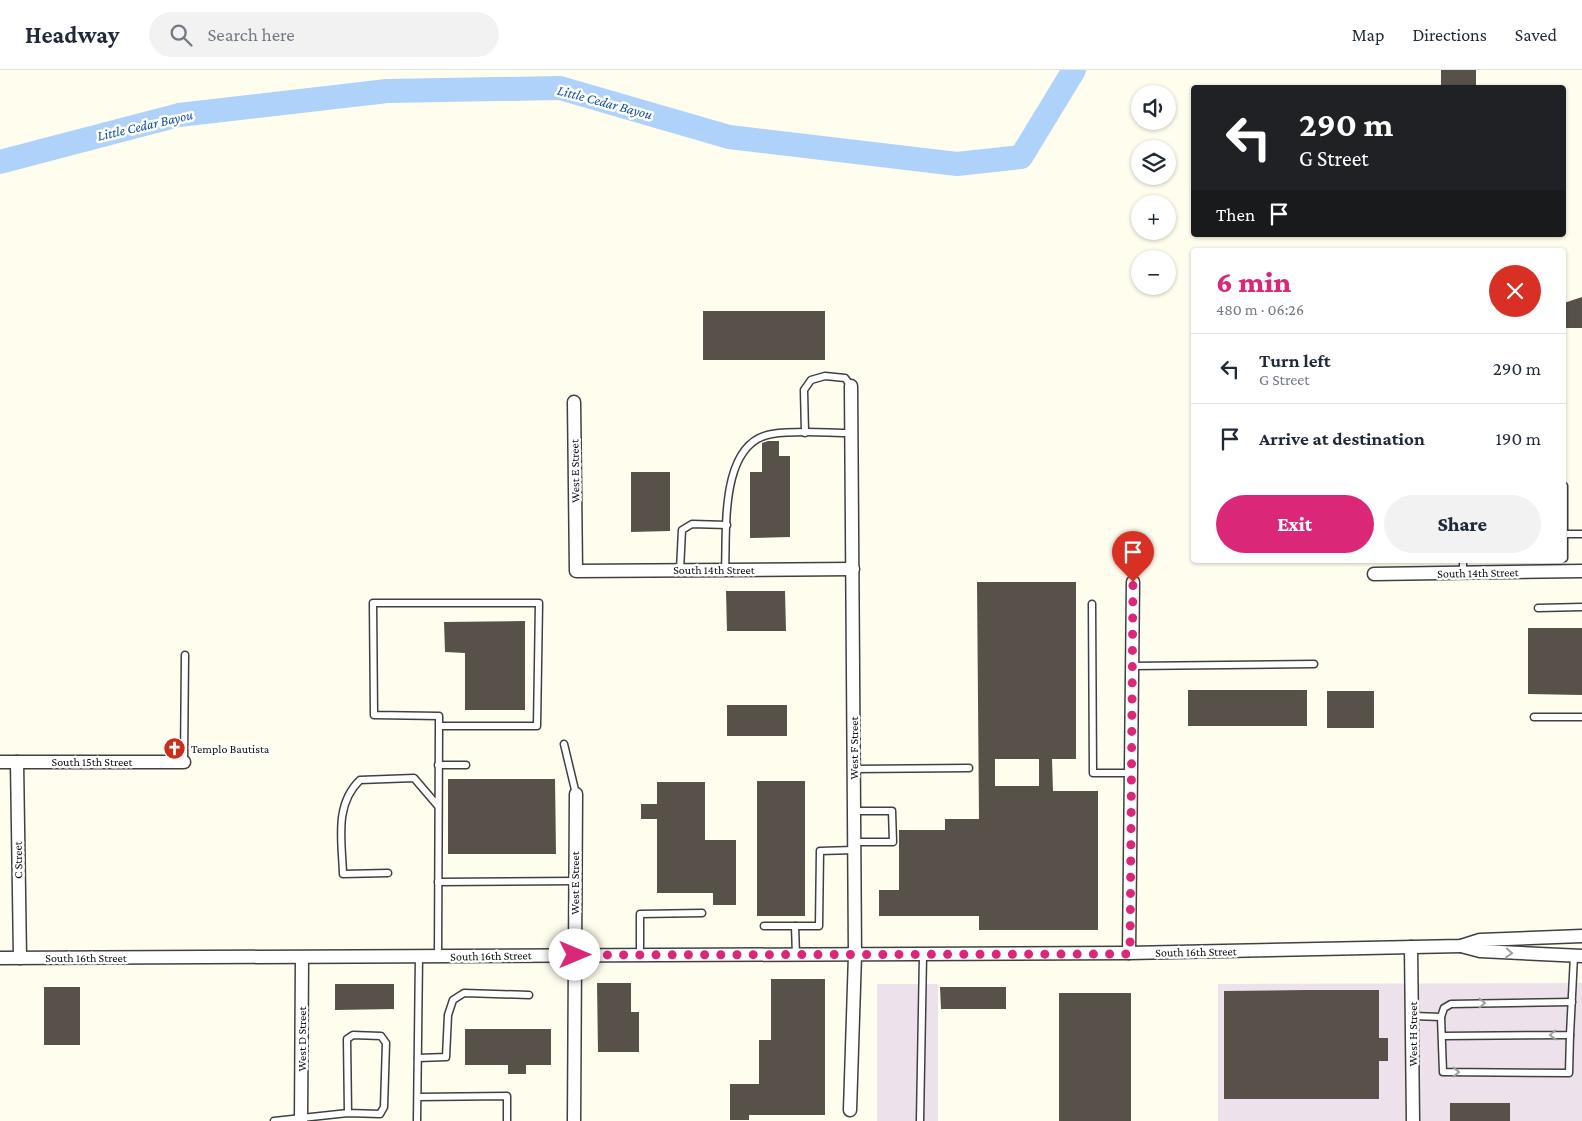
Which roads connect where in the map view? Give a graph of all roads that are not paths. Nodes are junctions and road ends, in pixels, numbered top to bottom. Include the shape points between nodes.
1 (852, 386) joint
2 (574, 402) dead end
3 (805, 433) junction
4 (853, 433) junction
5 (727, 525) junction
6 (1566, 534) edge
7 (1582, 534) edge
8 (1564, 563) edge
9 (1463, 566) edge
10 (853, 569) junction
11 (680, 570) junction
12 (725, 570) junction
13 (576, 571) joint
14 (1582, 572) edge
15 (1374, 574) dead end
16 (1133, 582) dead end
17 (1092, 604) dead end
18 (1582, 607) edge
19 (1538, 608) dead end
20 (185, 655) dead end
21 (1314, 664) dead end
22 (1132, 666) junction
23 (1534, 717) dead end
24 (1582, 717) edge
25 (439, 726) junction
26 (564, 744) dead end
27 (0, 762) edge
28 (17, 762) junction
29 (184, 762) joint
30 (438, 765) junction
31 (466, 765) dead end
32 (969, 768) dead end
33 (854, 769) junction
34 (1131, 773) junction
35 (576, 794) joint
36 (438, 806) junction
37 (854, 811) junction
38 (854, 846) junction
39 (388, 873) dead end
40 (575, 881) junction
41 (438, 882) junction
42 (702, 913) dead end
43 (764, 926) dead end
44 (795, 926) junction
45 (1582, 936) edge
46 (1461, 946) junction
47 (1411, 947) junction
48 (1130, 954) junction
49 (575, 955) junction
50 (640, 955) junction
51 (796, 955) junction
52 (855, 955) junction
53 (923, 955) junction
54 (419, 956) junction
55 (438, 956) junction
56 (1578, 956) edge
57 (0, 958) edge
58 (20, 958) junction
59 (302, 958) junction
60 (529, 995) dead end
61 (1572, 1002) junction
62 (1414, 1016) junction
63 (1441, 1017) junction
64 (1570, 1035) junction
65 (1443, 1036) junction
66 (418, 1058) junction
67 (418, 1097) junction
68 (850, 1110) dead end
69 (348, 1113) junction
70 (301, 1120) edge
71 (274, 1121) edge
72 (417, 1121) edge
73 (507, 1121) edge
74 (574, 1121) edge
75 (920, 1121) edge
76 (1413, 1121) edge

1 - 3 lane via 845,378 825,376 810,380 804,390
1 - 4 street, West F Street
2 - 13 street, West E Street
3 - 4 lane
3 - 5 lane via 758,438 736,462 730,480
4 - 10 street, West F Street
5 - 11 lane via 692,524 682,530
5 - 12 lane
6 - 7 lane
8 - 9 street, South 14th Street
8 - 14 street, South 14th Street
9 - 15 street, South 14th Street
10 - 12 street, South 14th Street
10 - 33 street, West F Street
11 - 12 street, South 14th Street
11 - 13 street, South 14th Street
16 - 22 street
17 - 34 lane via 1093,773
18 - 19 lane
20 - 29 lane
21 - 22 lane
22 - 34 street
23 - 24 lane
25 - 25 lane via 537,726 539,603 374,603 374,715 438,716
25 - 30 lane
26 - 35 lane
27 - 28 street, South 15th Street
28 - 29 street, South 15th Street
28 - 58 street, C Street
30 - 31 lane
30 - 36 lane
32 - 33 lane
33 - 37 street, West F Street
34 - 48 street
35 - 40 street, West E Street
36 - 39 lane via 414,778 360,780 349,790 342,810 342,874
36 - 41 lane
37 - 38 street, West F Street
37 - 38 lane via 892,811 892,842
38 - 44 lane via 820,851 819,926
38 - 52 street, West F Street
40 - 41 lane
40 - 49 street, West E Street
41 - 55 lane
42 - 50 lane via 640,914
43 - 44 lane
44 - 51 lane
45 - 46 street, South 16th Street via 1480,940
46 - 47 street, South 16th Street
46 -> 56 street, South 16th Street via 1480,951
47 - 48 street, South 16th Street
47 - 62 street, West H Street
48 - 53 street, South 16th Street
49 - 50 street, South 16th Street
49 - 55 street, South 16th Street
49 - 74 street, West E Street
50 - 51 street, South 16th Street
51 - 52 street, South 16th Street
52 - 53 street, South 16th Street
52 - 68 street, West F Street
53 - 75 lane
54 - 55 street, South 16th Street
54 - 59 street, South 16th Street
54 - 66 lane
56 - 61 lane
57 - 58 street, South 16th Street
58 - 59 street, South 16th Street
59 - 70 street, West D Street
60 - 66 lane via 464,994 452,1000 446,1057
63 -> 61 lane via 1444,1008 1451,1004
61 - 64 lane
62 - 63 lane
62 - 76 street, West H Street
63 - 65 lane
64 -> 65 lane
65 -> 64 lane via 1443,1072 1569,1073
66 - 67 lane
67 - 72 lane
67 - 73 lane via 507,1096
69 - 69 lane via 380,1114 384,1107 386,1043 381,1036 353,1035 347,1039
69 - 70 lane
70 - 71 lane

